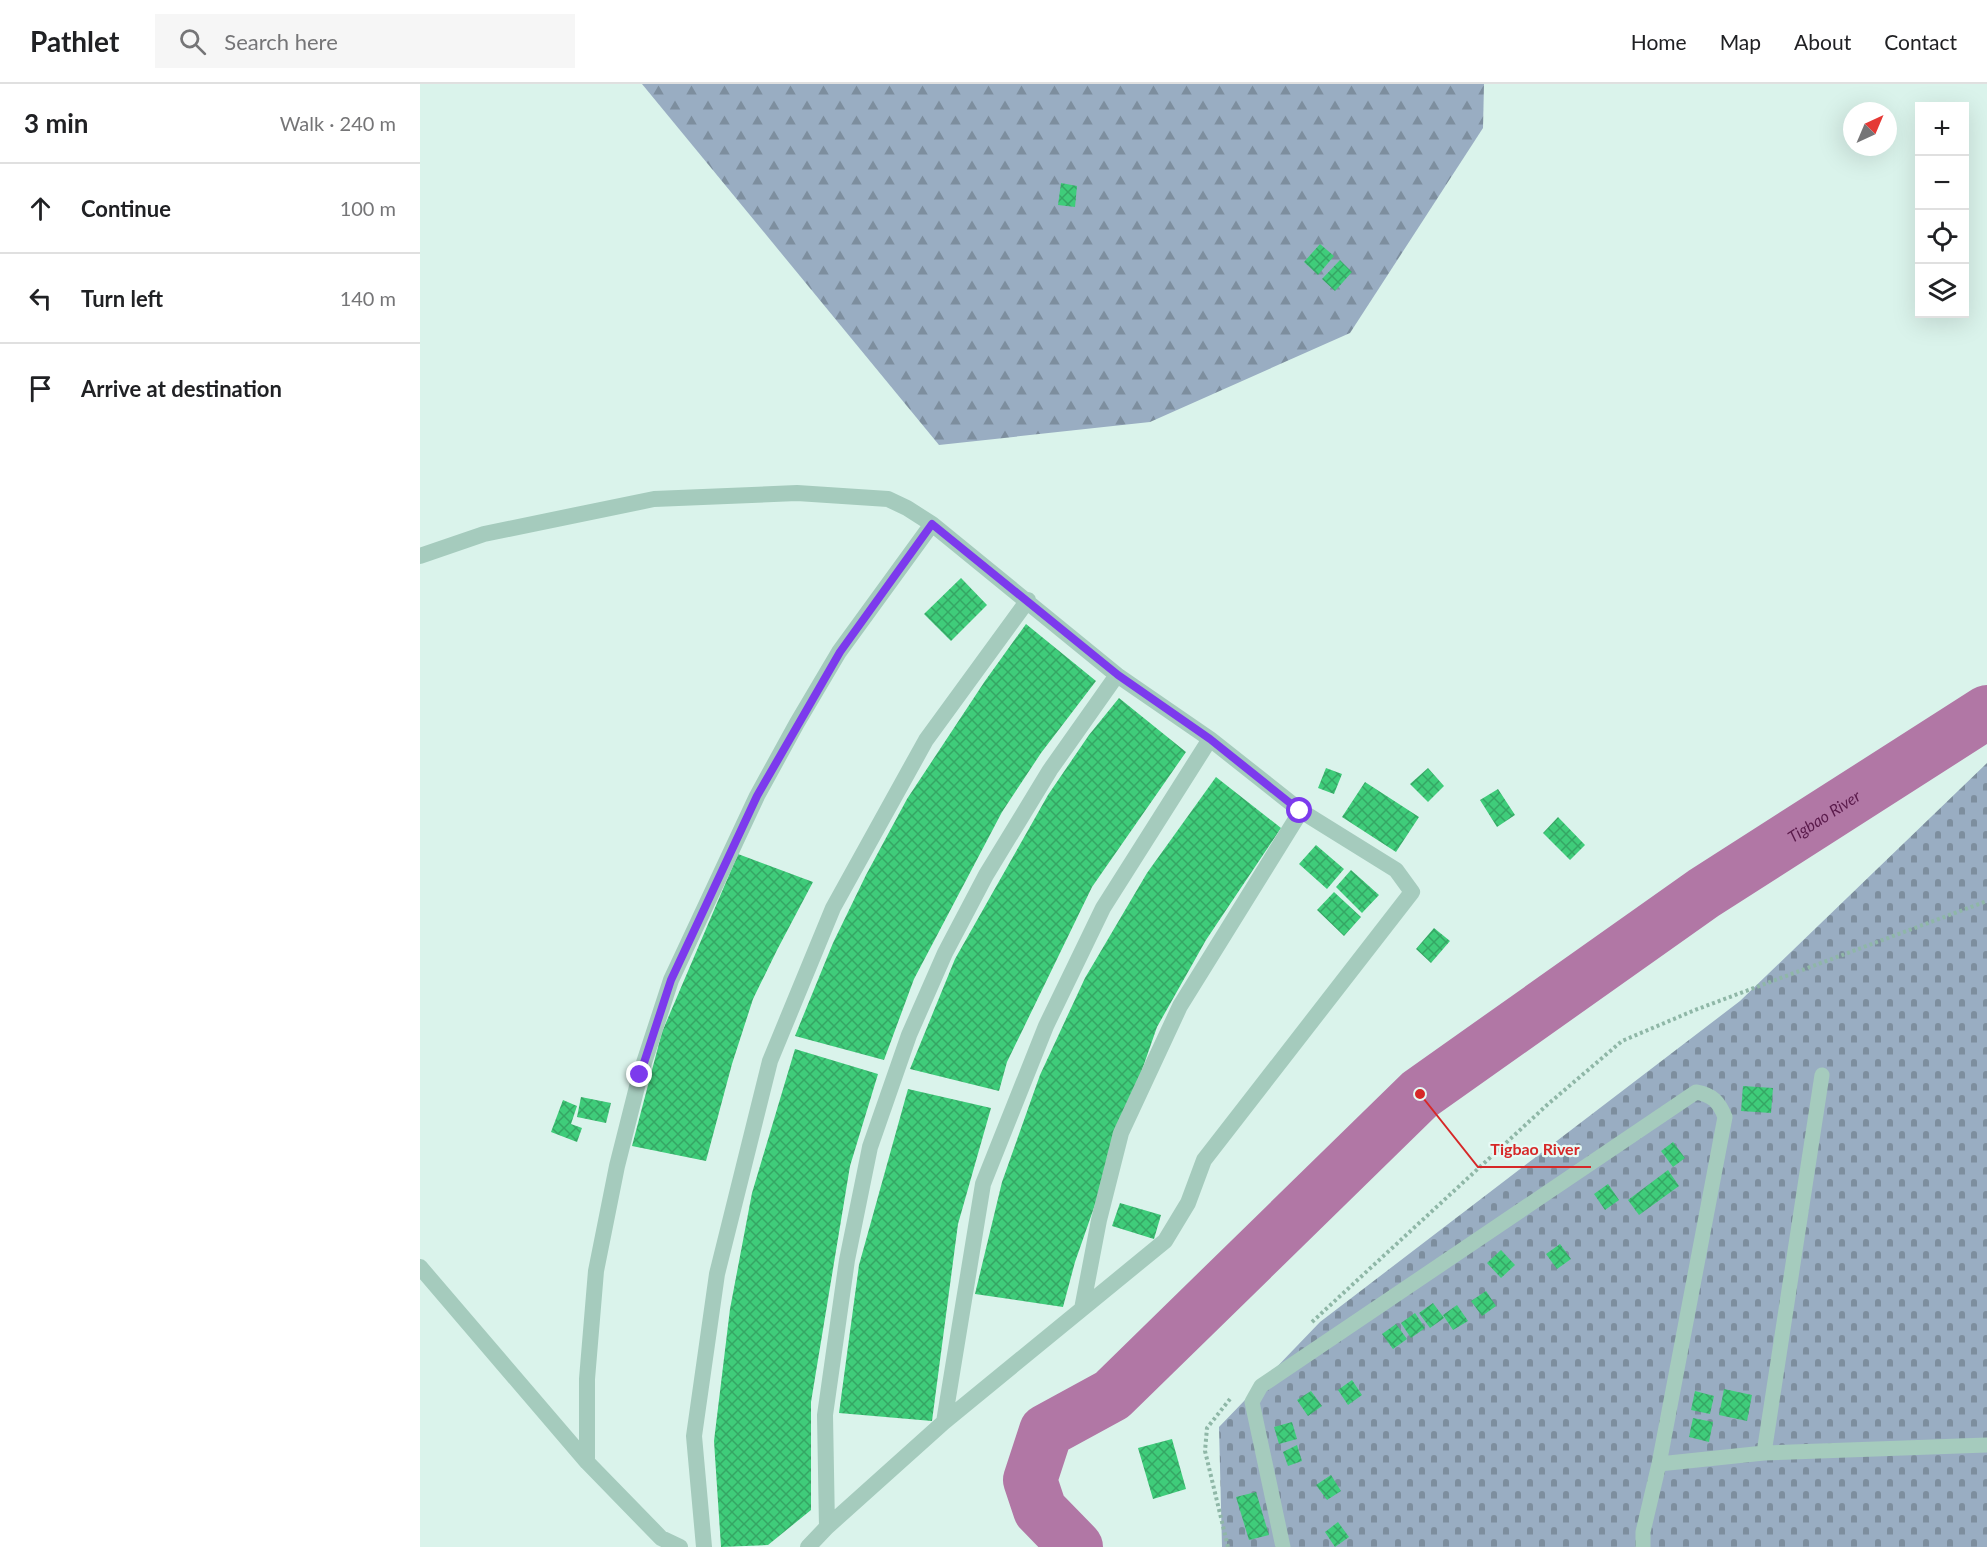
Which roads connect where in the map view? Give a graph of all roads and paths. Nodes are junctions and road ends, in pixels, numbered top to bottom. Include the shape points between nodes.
1 (932, 524) junction
2 (420, 556) edge
3 (1028, 600) junction
4 (1118, 675) junction
5 (1210, 739) junction
6 (1300, 811) junction
7 (1987, 901) edge
8 (1822, 1075) dead end
9 (420, 1267) edge
10 (1082, 1309) junction
11 (1309, 1324) dead end
12 (1234, 1396) dead end
13 (944, 1422) junction
14 (1987, 1445) edge
15 (1764, 1453) junction
16 (587, 1462) junction
17 (1659, 1464) junction
18 (827, 1527) junction
19 (680, 1547) edge
20 (704, 1547) edge
21 (808, 1547) edge
22 (1228, 1547) edge
23 (1283, 1547) edge
24 (1643, 1547) edge

1 - 2 street via 888,499 797,493 654,499 484,534
1 - 3 street
1 - 16 street via 840,652 797,723 757,796 671,980 640,1075 596,1271 587,1379
3 - 4 street
3 - 20 street via 926,740 833,908 770,1060 717,1274 694,1436
4 - 5 street
4 - 18 street via 1050,770 945,953 909,1035 870,1147 847,1260 825,1416
5 - 6 street
5 - 13 street via 1103,908 1046,1026 983,1184
6 - 10 street via 1180,1006 1121,1133
6 - 10 street via 1396,870 1412,892 1204,1160 1188,1203 1165,1241
7 - 11 path via 1622,1041
8 - 15 lane
9 - 16 street
10 - 13 street
12 - 22 path via 1207,1428 1205,1451
13 - 18 street
14 - 15 lane
15 - 17 lane
16 - 19 street via 661,1538
17 - 23 lane via 1725,1117 1712,1096 1696,1092 1261,1386 1252,1402
17 - 24 lane
18 - 21 street

